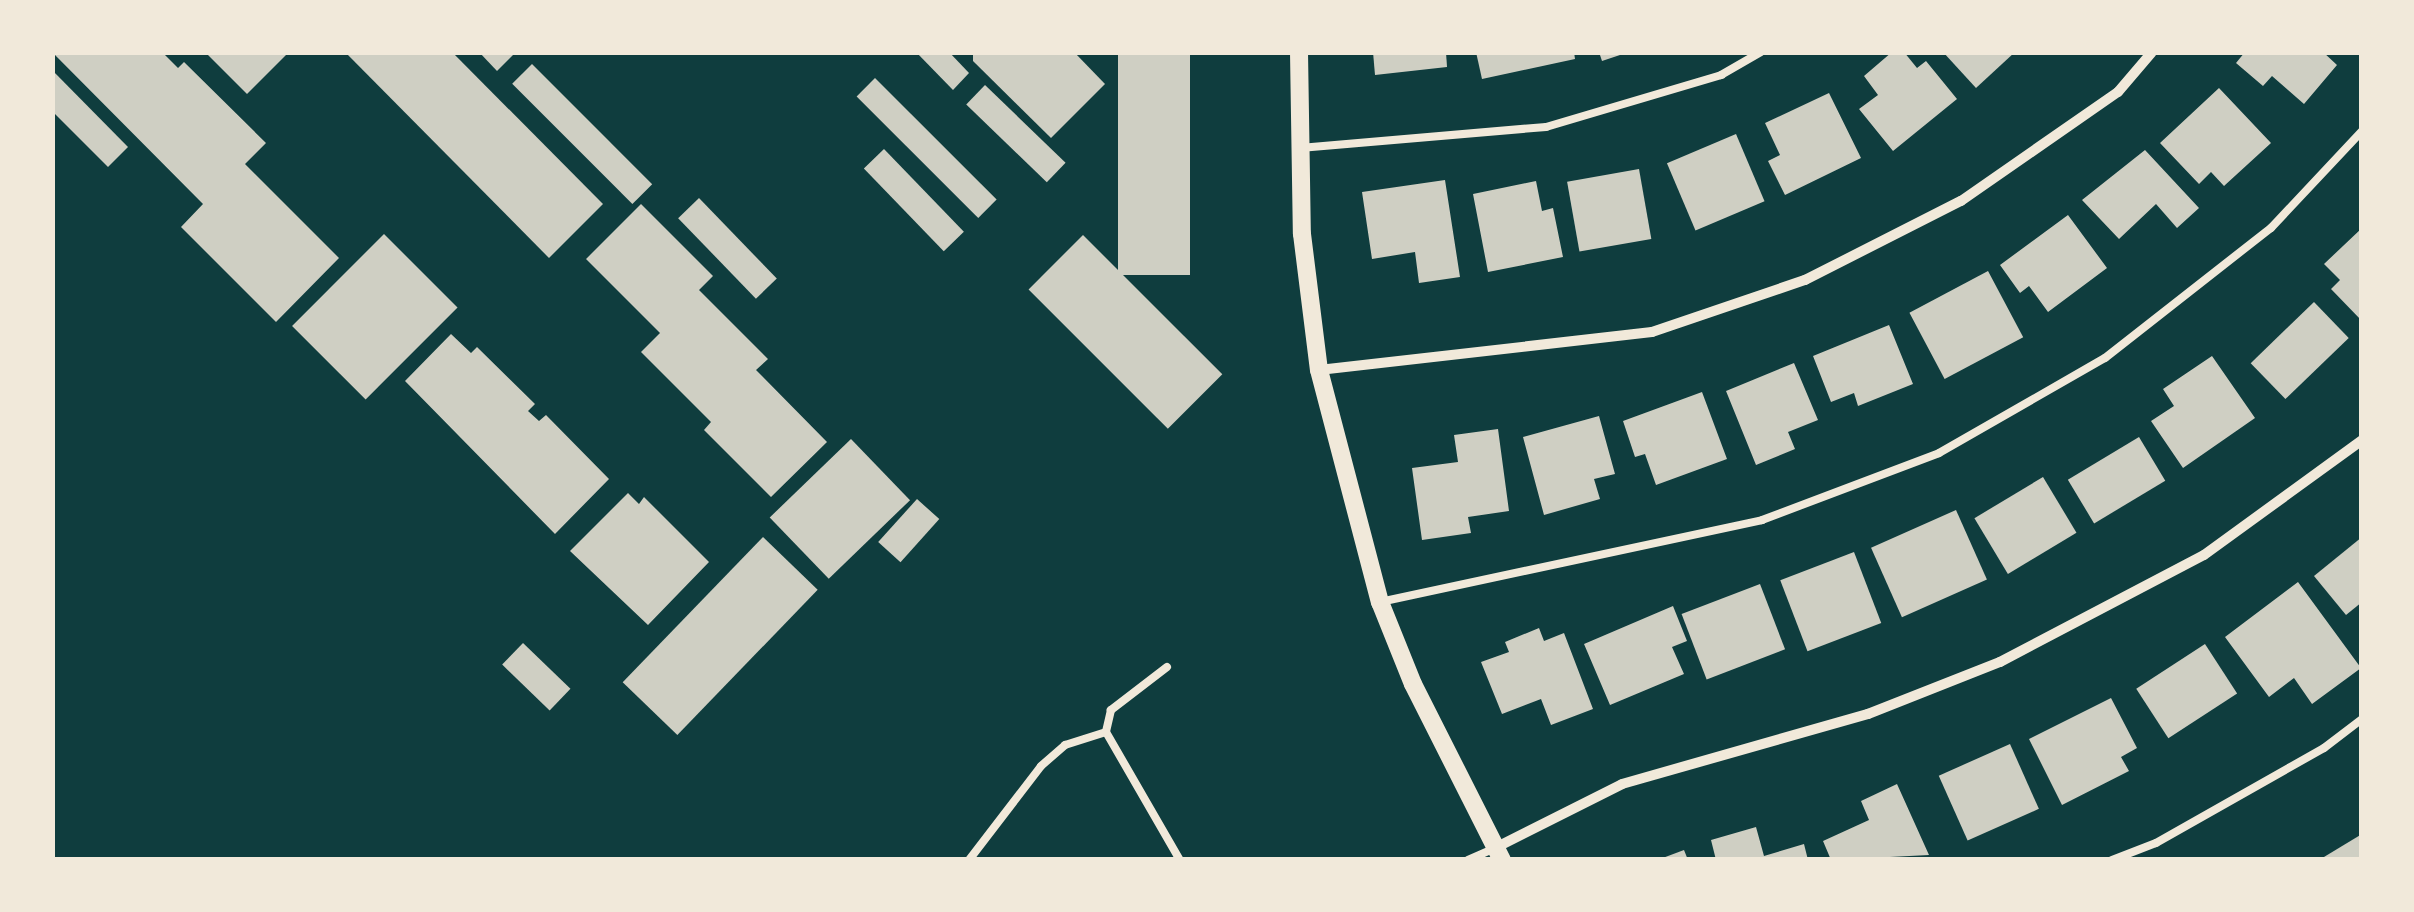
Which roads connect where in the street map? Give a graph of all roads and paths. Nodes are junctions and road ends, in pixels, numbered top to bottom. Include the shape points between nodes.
1 (1299, 52) edge
2 (1762, 52) edge
3 (2152, 52) edge
4 (2362, 131) edge
5 (1300, 148) junction
6 (1319, 370) junction
7 (2362, 440) edge
8 (1380, 602) junction
9 (1167, 668) dead end
10 (2362, 719) edge
11 (1106, 732) junction
12 (1498, 854) edge
13 (969, 860) edge
14 (1180, 860) edge
15 (1468, 860) edge
16 (2112, 860) edge

1 - 5 street
2 - 5 lane via 1721,75 1546,127
3 - 6 street via 2118,92 1961,200 1806,280 1652,332
4 - 8 lane via 2271,228 2105,358 1939,454 1762,520
5 - 6 street via 1302,234
6 - 8 street
7 - 12 street via 2204,555 2000,662 1868,714 1622,784
8 - 12 street
9 - 11 lane via 1111,710
10 - 16 lane via 2324,748
11 - 13 lane via 1065,745 1041,766
11 - 14 lane
12 - 15 lane

